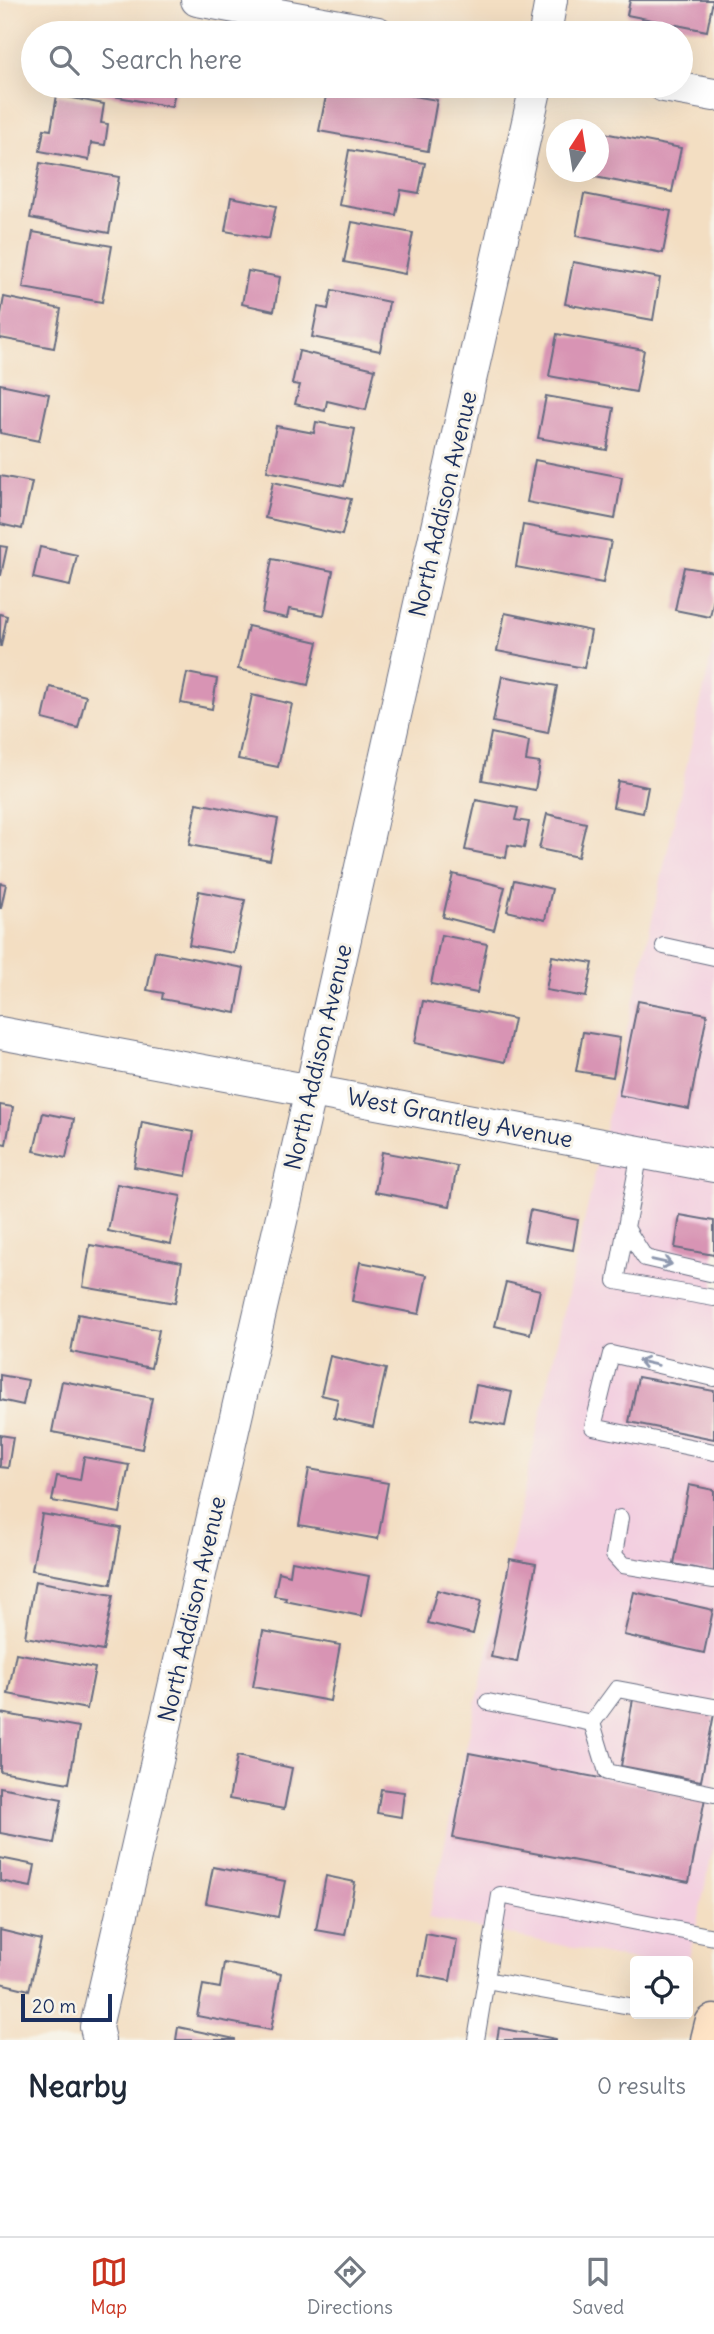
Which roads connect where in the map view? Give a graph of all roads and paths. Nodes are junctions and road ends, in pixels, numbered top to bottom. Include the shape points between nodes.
1 (197, 0) edge
2 (551, 0) edge
3 (312, 21) edge
4 (547, 21) edge
5 (693, 91) edge
6 (714, 95) edge
7 (533, 98) edge
8 (664, 946) dead end
9 (714, 957) edge
10 (0, 1033) edge
11 (311, 1090) junction
12 (640, 1152) junction
13 (714, 1166) edge
14 (626, 1228) junction
15 (714, 1274) edge
16 (714, 1298) edge
17 (714, 1378) edge
18 (714, 1452) edge
19 (620, 1518) dead end
20 (714, 1580) edge
21 (488, 1702) dead end
22 (714, 1707) edge
23 (592, 1723) junction
24 (714, 1794) edge
25 (714, 1937) edge
26 (486, 1980) junction
27 (630, 2006) edge
28 (714, 2024) edge
29 (93, 2035) edge
30 (476, 2040) edge
31 (710, 2040) edge

1 - 3 street
2 - 4 street
5 - 6 street
7 - 11 street, North Addison Avenue
8 - 9 lane
10 - 11 street, West Grantley Avenue
11 - 12 street, West Grantley Avenue
11 - 29 street, North Addison Avenue
12 - 13 street, West Grantley Avenue
12 - 14 lane
14 -> 15 lane via 645,1258
14 - 16 lane via 616,1281
17 -> 18 lane via 611,1354 593,1427
19 - 20 lane via 614,1555 623,1565
21 - 23 lane
22 - 23 lane via 617,1689
23 - 24 lane via 607,1772
25 - 26 lane via 500,1895
26 - 27 lane
26 - 30 lane
28 - 31 main road

